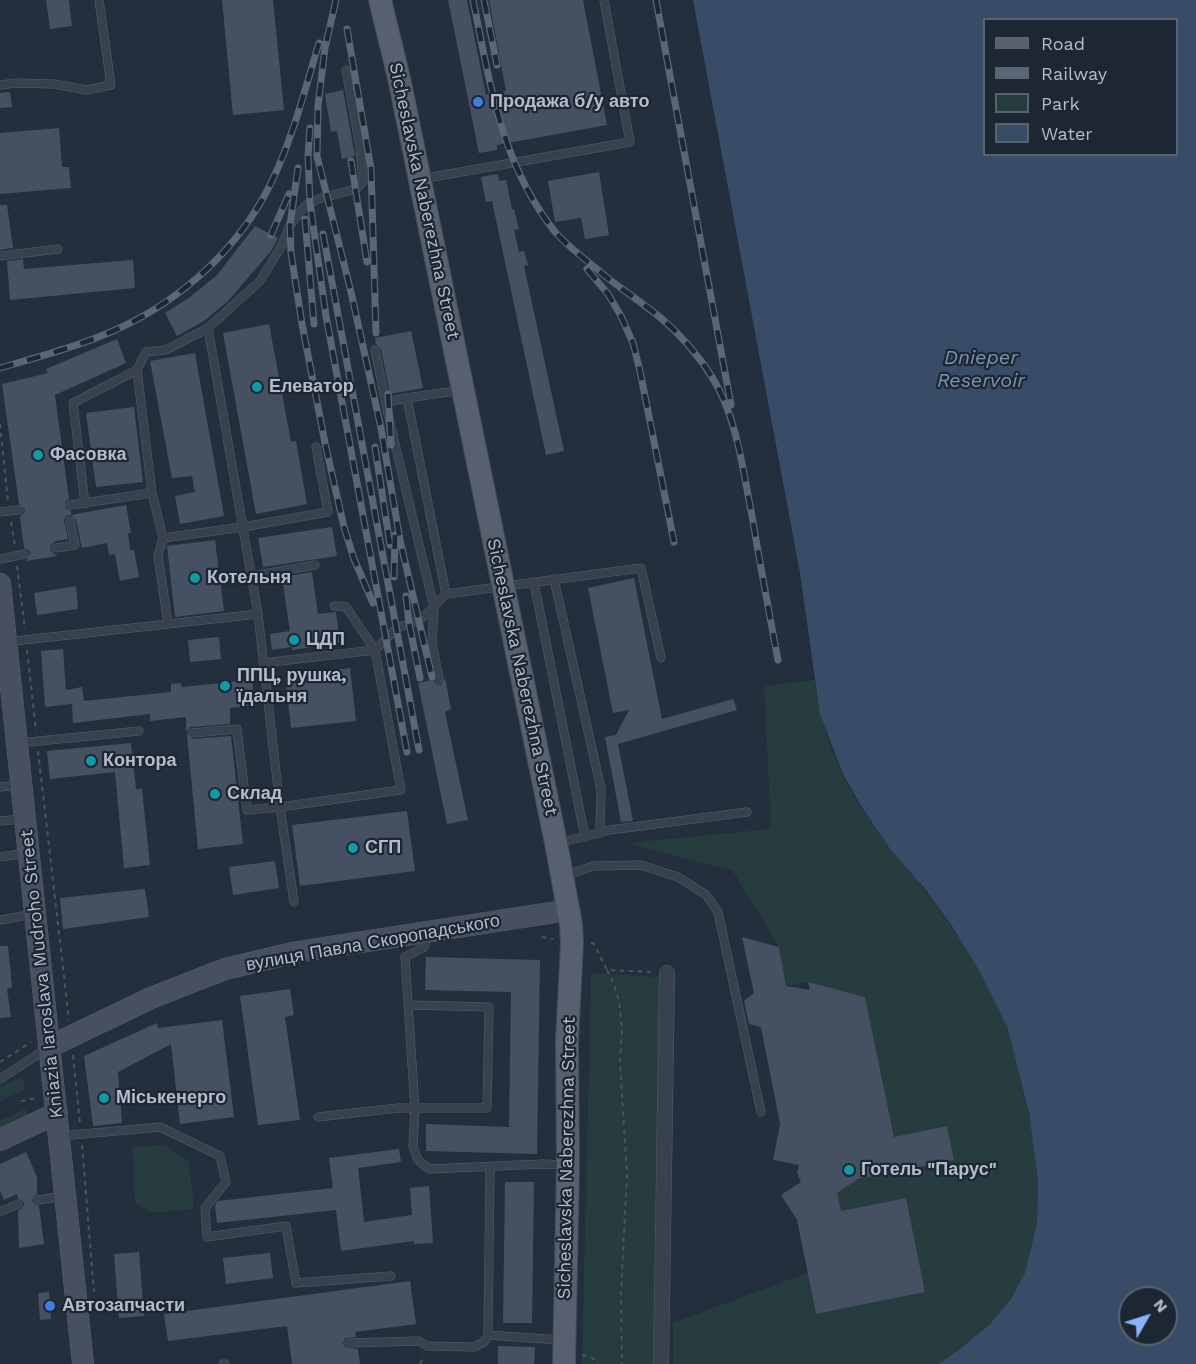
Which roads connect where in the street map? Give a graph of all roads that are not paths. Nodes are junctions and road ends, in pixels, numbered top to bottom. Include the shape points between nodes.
1 (99, 0) edge
2 (380, 0) edge
3 (604, 0) edge
4 (346, 70) dead end
5 (0, 85) edge
6 (420, 180) junction
7 (58, 249) dead end
8 (0, 256) edge
9 (208, 328) junction
10 (375, 350) dead end
11 (137, 370) junction
12 (463, 390) junction
13 (407, 398) junction
14 (386, 402) junction
15 (316, 447) dead end
16 (152, 493) junction
17 (85, 504) junction
18 (70, 505) dead end
19 (19, 510) dead end
20 (4, 512) edge
21 (70, 521) dead end
22 (243, 527) junction
23 (163, 538) junction
24 (56, 548) dead end
25 (25, 554) dead end
26 (0, 559) edge
27 (315, 565) dead end
28 (252, 576) junction
29 (554, 579) junction
30 (534, 583) junction
31 (0, 584) edge
32 (503, 586) junction
33 (446, 594) junction
34 (334, 606) dead end
35 (434, 607) junction
36 (258, 614) junction
37 (168, 624) junction
38 (11, 642) edge
39 (375, 650) junction
40 (661, 658) dead end
41 (264, 663) junction
42 (439, 679) dead end
43 (6, 697) edge
44 (139, 731) dead end
45 (192, 733) dead end
46 (27, 742) junction
47 (22, 785) junction
48 (0, 787) edge
49 (280, 807) junction
50 (747, 812) dead end
51 (25, 819) junction
52 (0, 820) edge
53 (600, 833) junction
54 (585, 837) junction
55 (556, 843) junction
56 (29, 853) junction
57 (0, 856) edge
58 (562, 876) junction
59 (294, 902) dead end
60 (569, 910) junction
61 (35, 914) junction
62 (0, 920) edge
63 (428, 933) junction
64 (667, 973) road end
65 (410, 1005) junction
66 (41, 1044) junction
67 (0, 1079) edge
68 (415, 1109) junction
69 (761, 1112) dead end
70 (57, 1113) junction
71 (318, 1118) dead end
72 (70, 1135) junction
73 (0, 1140) edge
74 (568, 1165) junction
75 (490, 1166) junction
76 (67, 1196) junction
77 (38, 1200) dead end
78 (18, 1204) dead end
79 (0, 1212) edge
80 (391, 1276) dead end
81 (488, 1335) junction
82 (564, 1340) junction
83 (349, 1343) dead end
84 (573, 1359) edge
85 (84, 1364) edge
86 (661, 1364) edge

1 - 5 lane via 111,85 87,90 54,84
2 - 6 main road, Sicheslavska Naberezhna Street
3 - 6 lane via 630,142
4 - 9 lane via 363,182 356,189 305,206 290,225 260,281
6 - 12 main road, Sicheslavska Naberezhna Street
7 - 8 lane
9 - 11 lane via 166,350 146,352
9 - 22 lane
10 - 14 lane
11 - 16 lane
11 - 17 lane via 73,403
12 - 13 lane
12 - 32 main road, Sicheslavska Naberezhna Street
13 - 14 lane
13 - 33 lane
14 - 35 lane
15 - 22 lane via 328,512
16 - 17 lane
16 - 23 lane
17 - 18 lane
19 - 20 lane
21 - 24 lane via 75,545
22 - 23 lane
22 - 28 lane
23 - 37 lane via 158,556
25 - 26 lane
27 - 28 lane
28 - 36 lane
29 - 30 lane
29 - 40 lane via 641,568
29 - 53 lane via 601,789
30 - 32 lane
30 - 54 lane
31 - 38 main road, Kniazia Iaroslava Mudroho Street
32 - 33 lane
32 - 55 main road, Sicheslavska Naberezhna Street
33 - 35 lane
34 - 39 lane via 346,607
35 - 39 lane via 419,620 397,628
35 - 42 lane via 432,642
36 - 37 lane
36 - 41 lane
37 - 38 lane
38 - 43 main road, Kniazia Iaroslava Mudroho Street
39 - 41 lane
39 - 49 lane via 401,790
41 - 49 lane
43 - 46 main road, Kniazia Iaroslava Mudroho Street
44 - 46 lane
45 - 49 lane via 237,729 247,810
46 - 47 main road, Kniazia Iaroslava Mudroho Street
47 - 48 lane
47 - 51 main road, Kniazia Iaroslava Mudroho Street
49 - 59 lane
50 - 53 lane
51 - 52 lane
51 - 56 main road, Kniazia Iaroslava Mudroho Street
53 - 54 lane
54 - 55 lane
55 - 58 main road, Sicheslavska Naberezhna Street
56 - 57 lane
56 - 61 main road, Kniazia Iaroslava Mudroho Street
58 - 60 main road, Sicheslavska Naberezhna Street
58 - 69 lane via 593,866 641,865 678,877 706,895 718,912
60 - 63 main road, вулиця Павла Скоропадського
60 - 74 main road, Sicheslavska Naberezhna Street via 572,943 567,1041
61 - 62 lane
61 - 66 main road, Kniazia Iaroslava Mudroho Street
63 - 65 lane via 424,947 405,957
63 - 66 main road, вулиця Павла Скоропадського via 297,952 225,969 70,1036
64 - 86 street
65 - 68 lane
65 - 68 lane via 489,1007 487,1108
66 - 67 lane
66 - 70 main road, Kniazia Iaroslava Mudroho Street
68 - 71 lane
68 - 75 lane via 413,1148 418,1160 429,1169
70 - 72 main road, Kniazia Iaroslava Mudroho Street
70 - 73 main road
72 - 76 main road, Kniazia Iaroslava Mudroho Street
72 - 80 lane via 160,1127 220,1156 226,1182 205,1208 207,1237 286,1226 296,1283
74 - 75 lane
74 - 82 main road, Sicheslavska Naberezhna Street
75 - 81 lane
76 - 77 lane
76 - 85 main road, Kniazia Iaroslava Mudroho Street
78 - 79 lane
81 - 82 lane
81 - 83 lane via 474,1347 427,1346 419,1341
82 - 84 main road, Sicheslavska Naberezhna Street

